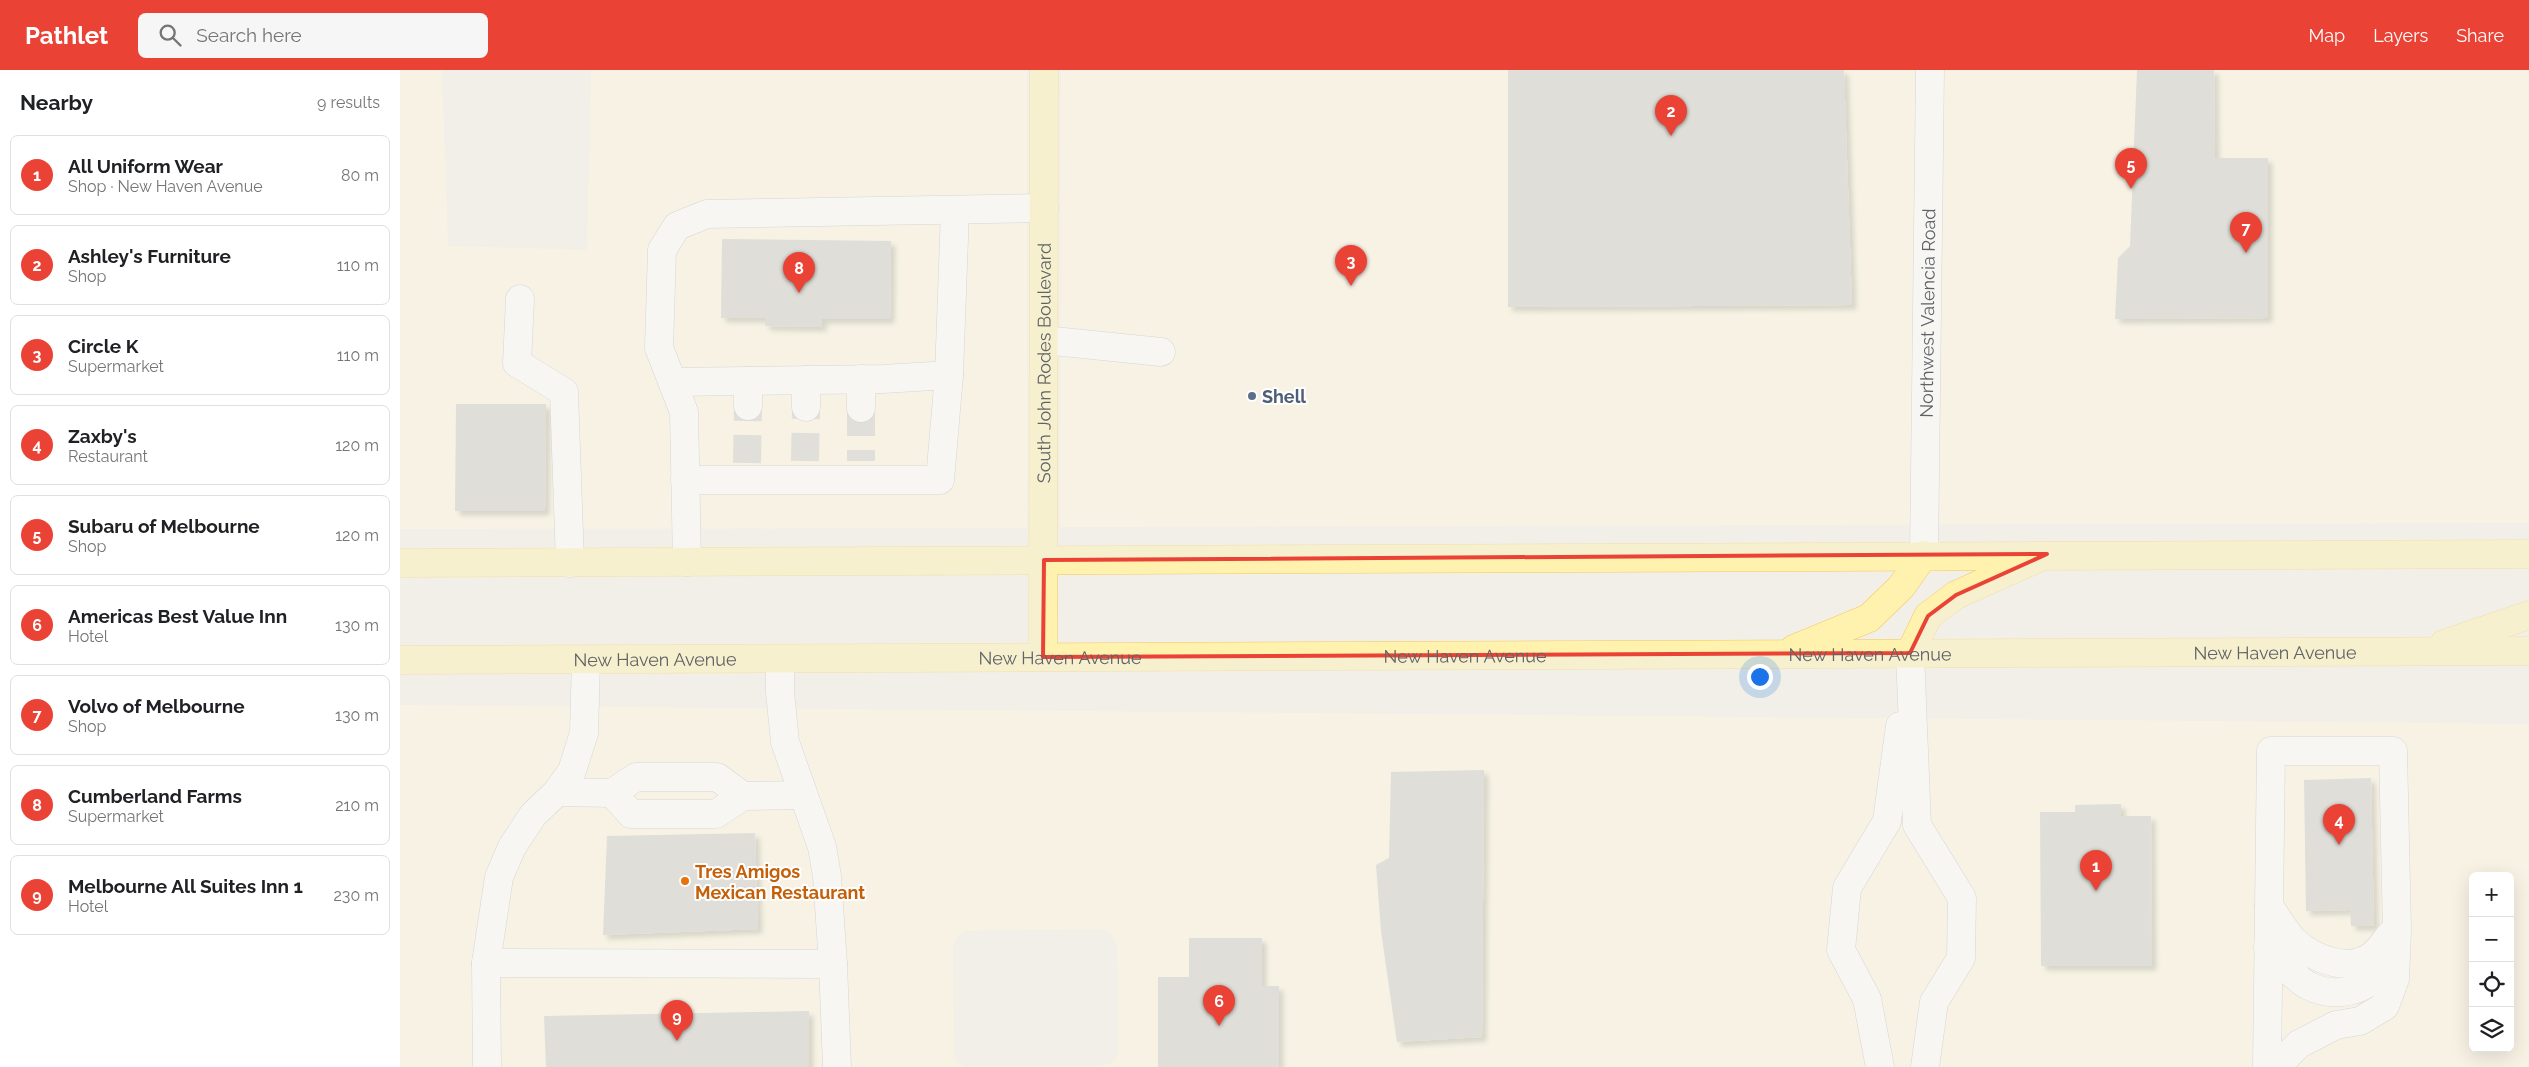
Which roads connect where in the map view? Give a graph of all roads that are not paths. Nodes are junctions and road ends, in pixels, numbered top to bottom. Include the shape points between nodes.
1 (1044, 70) edge
2 (1930, 70) edge
3 (1044, 208) junction
4 (955, 210) junction
5 (520, 299) dead end
6 (1044, 340) junction
7 (1162, 352) dead end
8 (949, 374) junction
9 (861, 379) junction
10 (806, 380) junction
11 (673, 382) junction
12 (806, 407) tunnel mouth
13 (861, 408) tunnel mouth
14 (686, 480) junction
15 (2047, 554) junction
16 (2529, 554) edge
17 (1924, 555) junction
18 (1044, 560) junction
19 (687, 562) junction
20 (400, 563) edge
21 (570, 563) junction
22 (2529, 615) edge
23 (2424, 651) junction
24 (2529, 651) edge
25 (1910, 653) junction
26 (1781, 654) junction
27 (1043, 657) junction
28 (400, 660) edge
29 (586, 660) junction
30 (780, 660) junction
31 (557, 792) junction
32 (612, 794) junction
33 (803, 795) junction
34 (744, 796) junction
35 (2268, 906) junction
36 (2397, 925) junction
37 (2268, 947) junction
38 (486, 963) junction
39 (833, 964) junction
40 (487, 1067) edge
41 (837, 1067) edge
42 (1880, 1067) edge
43 (1925, 1067) edge
44 (2267, 1067) edge
45 (2276, 1067) edge

1 - 3 main road, South John Rodes Boulevard
2 - 17 street, Northwest Valencia Road
3 - 4 street
3 - 6 main road, South John Rodes Boulevard
4 - 8 street
4 - 11 street via 707,214 677,226 662,250 660,309 659,348
5 - 21 street via 517,363 564,392
6 - 7 street
6 - 18 main road, South John Rodes Boulevard
8 - 9 street
8 - 14 street via 940,480 861,470 747,471
9 - 10 street
9 - 13 street
10 - 11 street via 748,393
10 - 12 street
11 - 14 street via 684,412
14 - 19 street
15 - 16 main road
15 - 17 main road
15 - 25 main road via 1956,595 1928,616
17 - 18 main road
17 - 26 main road via 1901,587 1869,618
18 - 19 main road
18 - 27 main road, South John Rodes Boulevard
19 - 21 main road
20 - 21 main road
22 - 23 main road
23 - 24 main road, New Haven Avenue
23 - 25 main road, New Haven Avenue
25 - 26 main road, New Haven Avenue
25 - 42 street via 1887,821 1847,888 1841,950 1868,1000
25 - 43 street via 1917,825 1962,898 1961,958 1934,1002
26 - 27 main road, New Haven Avenue
27 - 30 main road, New Haven Avenue
28 - 29 main road, New Haven Avenue
29 - 30 main road, New Haven Avenue
29 - 31 street via 584,733 572,771
30 - 33 street via 785,742
31 - 32 street
31 - 38 street via 533,815 512,847 499,877
32 - 34 street via 636,777 717,777
32 - 34 street via 631,814 716,814
33 - 34 street
33 - 39 street via 822,847
35 - 36 street via 2293,940 2320,959 2330,962 2362,960 2374,954
35 - 36 street via 2271,751 2393,751
35 - 37 street
36 - 37 street via 2384,965 2368,984 2337,994 2302,982
36 - 45 street via 2395,979 2384,1006 2360,1021 2336,1025 2299,1044
37 - 44 street
38 - 39 street
38 - 40 street
39 - 41 street

